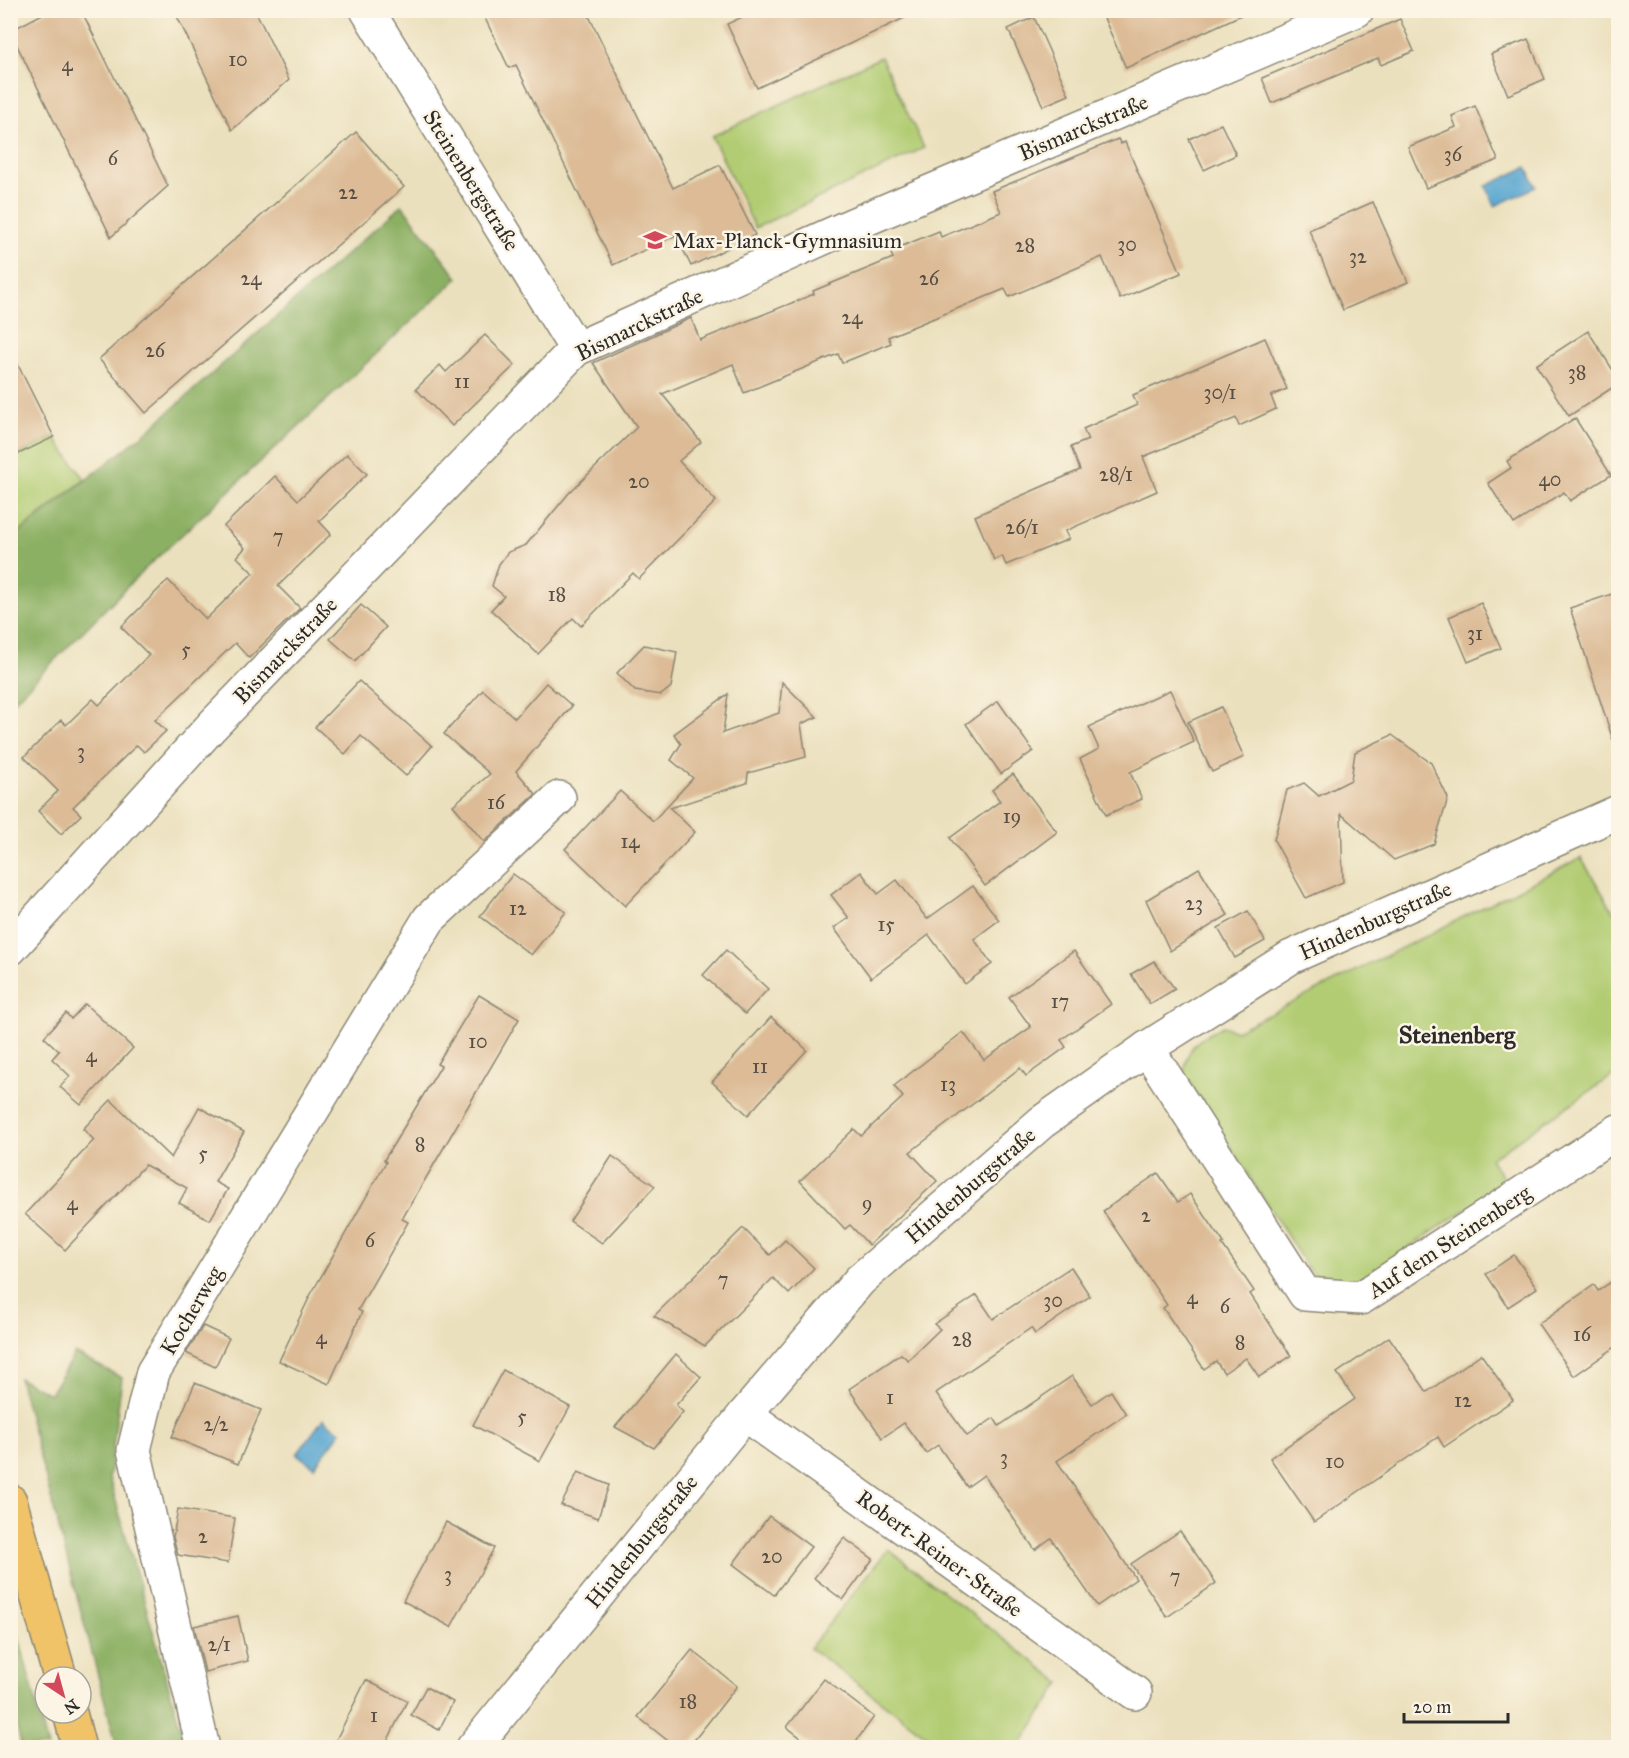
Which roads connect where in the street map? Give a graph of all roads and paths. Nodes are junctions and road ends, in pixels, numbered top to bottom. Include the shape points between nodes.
1 (367, 10) edge
2 (1357, 10) edge
3 (576, 350) junction
4 (559, 798) dead end
5 (1618, 812) edge
6 (10, 949) edge
7 (1147, 1048) junction
8 (1618, 1131) edge
9 (745, 1414) junction
10 (10, 1501) edge
11 (57, 1665) edge
12 (1135, 1694) dead end
13 (73, 1725) edge
14 (79, 1748) edge
15 (203, 1748) edge
16 (473, 1748) edge

1 - 3 street, Steinenbergstraße
2 - 3 street, Bismarckstraße via 852,225
3 - 6 street, Bismarckstraße via 211,727
4 - 15 street, Kocherweg via 429,919 153,1372 134,1450
5 - 7 street, Hindenburgstraße via 1291,957
7 - 8 street, Auf dem Steinenberg via 1305,1293 1361,1298
7 - 9 street, Hindenburgstraße via 1042,1122 860,1280
9 - 12 street, Robert-Reiner-Straße
9 - 16 street, Hindenburgstraße
10 - 11 main road
13 - 14 main road

